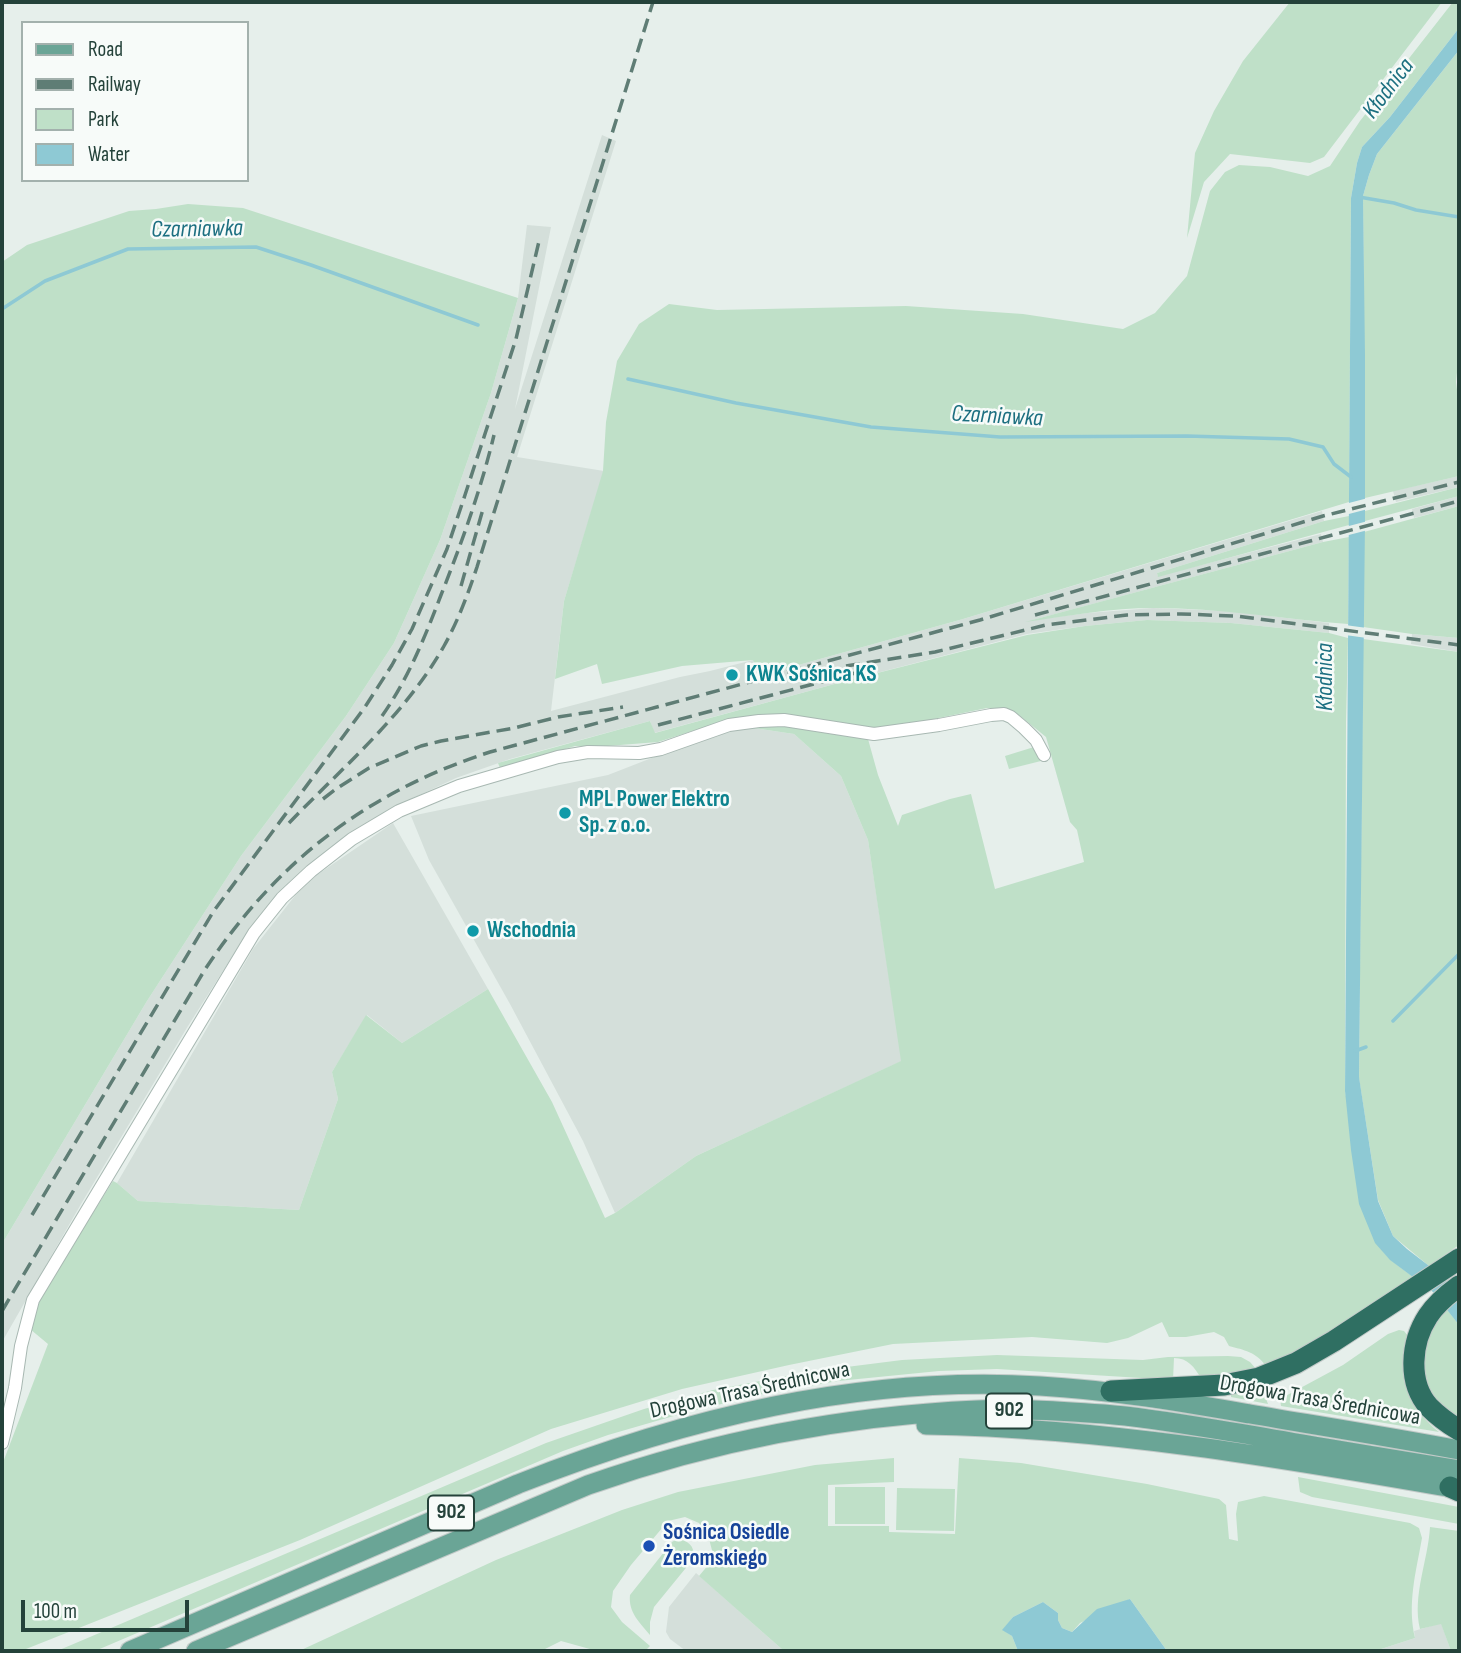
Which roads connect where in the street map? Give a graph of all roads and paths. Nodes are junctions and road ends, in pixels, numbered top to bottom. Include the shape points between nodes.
1 (1044, 755) dead end
2 (1459, 1259) edge
3 (1459, 1286) edge
4 (1111, 1391) joint
5 (1184, 1396) junction
6 (1459, 1430) edge
7 (2, 1443) edge
8 (1459, 1450) edge
9 (1457, 1484) edge
10 (130, 1651) edge
11 (196, 1651) edge

1 - 7 street via 1036,740 1004,714 874,734 784,720 759,721 729,725 661,749 580,753 546,761 447,790 352,839 282,898 254,933 33,1300
2 - 5 highway via 1296,1363 1258,1378
3 - 6 highway via 1444,1297 1420,1332 1414,1374 1429,1407
4 - 5 highway
4 - 10 main road, Drogowa Trasa Średnicowa / 902 via 1038,1385 898,1388 823,1396 685,1427 519,1484
5 - 8 main road, Drogowa Trasa Średnicowa
9 - 11 main road, Drogowa Trasa Średnicowa / 902 via 1185,1434 1103,1414 979,1410 832,1423 694,1452 588,1485

